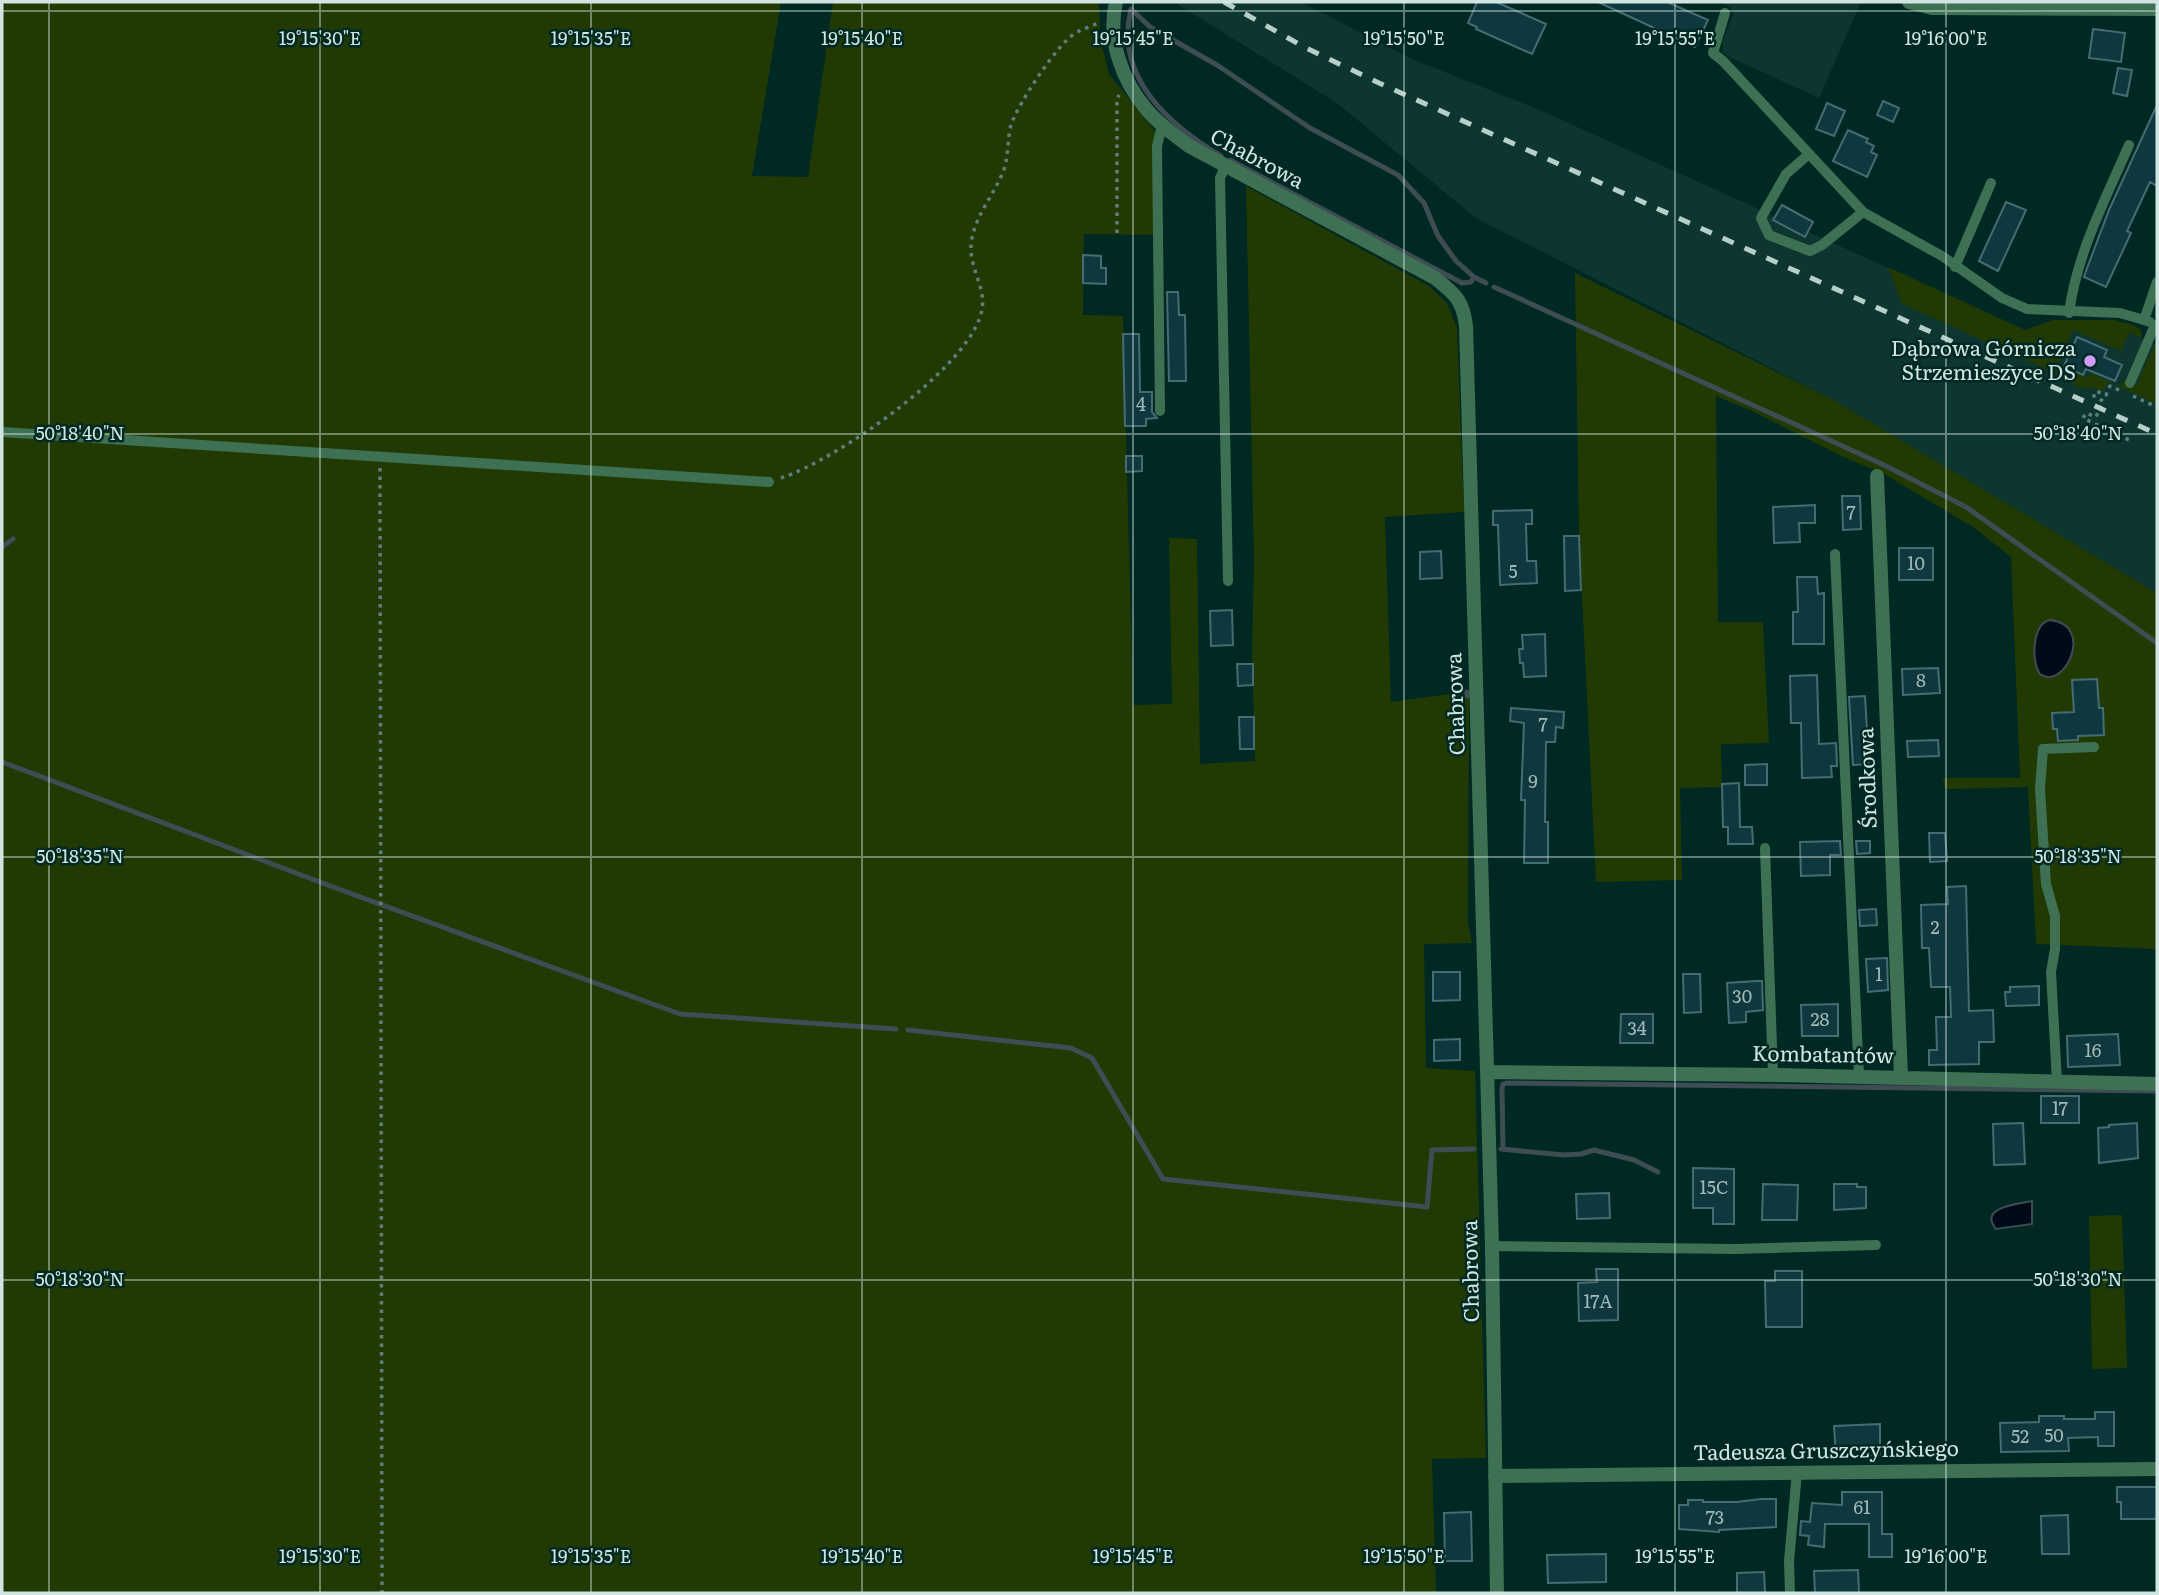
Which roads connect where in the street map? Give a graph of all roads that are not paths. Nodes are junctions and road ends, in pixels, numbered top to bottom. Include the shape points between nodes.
1 (1909, 2) edge
2 (1115, 9) edge
3 (2157, 9) edge
4 (1725, 13) dead end
5 (1162, 125) junction
6 (2129, 145) dead end
7 (1809, 154) junction
8 (1226, 165) junction
9 (1991, 183) dead end
10 (1863, 212) junction
11 (1955, 267) junction
12 (2157, 282) edge
13 (2069, 313) junction
14 (2144, 320) junction
15 (2156, 325) edge
16 (2130, 383) dead end
17 (1160, 411) dead end
18 (2, 432) edge
19 (1877, 476) dead end
20 (769, 482) road end
21 (1835, 554) dead end
22 (1228, 581) dead end
23 (2094, 747) dead end
24 (1765, 848) dead end
25 (1487, 1072) junction
26 (1773, 1075) junction
27 (1859, 1077) junction
28 (1900, 1078) junction
29 (2057, 1082) junction
30 (2157, 1084) edge
31 (1876, 1245) dead end
32 (1492, 1246) junction
33 (2157, 1469) edge
34 (1797, 1472) junction
35 (1495, 1476) junction
36 (1497, 1593) edge
37 (1790, 1593) edge

1 - 3 street via 1932,8
2 - 5 street, Chabrowa via 1118,53 1128,82
4 - 7 lane via 1713,53
5 - 8 street, Chabrowa
5 - 17 lane via 1157,146
6 - 13 lane via 2083,252
7 - 10 lane
7 - 10 lane via 1786,174 1761,218 1769,234 1810,251
8 - 22 lane via 1220,178
8 - 25 street, Chabrowa via 1435,278 1463,306
9 - 11 lane
10 - 11 lane
11 - 13 lane via 2027,309
12 - 14 lane
13 - 14 lane via 2120,313
14 - 15 lane
15 - 16 lane
18 - 20 lane
19 - 28 street, Środkowa
21 - 27 lane
23 - 29 lane via 2043,750 2040,789 2046,884 2055,916 2051,972
24 - 26 lane
25 - 26 street, Kombatantów
25 - 32 street, Chabrowa
26 - 27 street, Kombatantów
27 - 28 street, Kombatantów
28 - 29 street, Kombatantów
29 - 30 street, Kombatantów
31 - 32 lane via 1736,1249
32 - 35 street, Chabrowa
33 - 34 street, Tadeusza Gruszczyńskiego
34 - 35 street, Tadeusza Gruszczyńskiego
34 - 37 lane
35 - 36 street, Chabrowa

